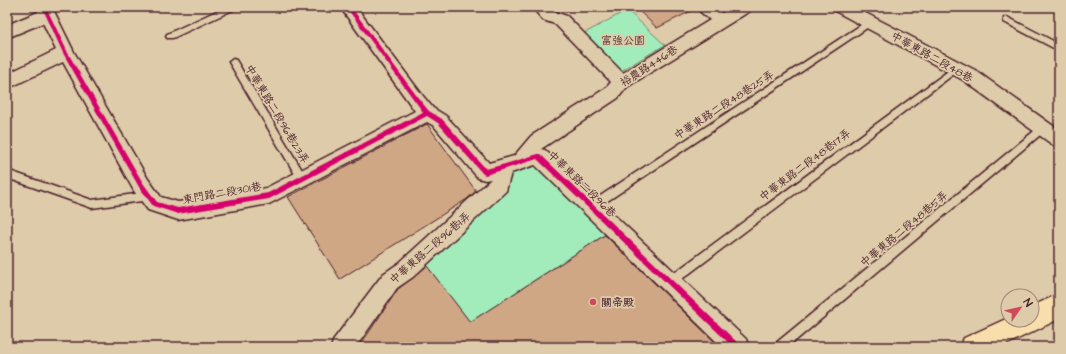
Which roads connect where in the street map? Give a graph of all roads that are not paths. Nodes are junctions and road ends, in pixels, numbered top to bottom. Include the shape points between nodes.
1 (232, 7) edge
2 (348, 7) edge
3 (540, 7) edge
4 (703, 7) edge
5 (744, 7) edge
6 (841, 7) edge
7 (46, 11) edge
8 (1007, 20) dead end
9 (721, 21) junction
10 (870, 22) junction
11 (7, 32) edge
12 (170, 36) dead end
13 (1059, 48) edge
14 (66, 53) junction
15 (233, 62) dead end
16 (955, 69) junction
17 (7, 82) edge
18 (621, 82) junction
19 (427, 113) junction
20 (1042, 129) junction
21 (1059, 140) edge
22 (521, 160) junction
23 (502, 169) junction
24 (7, 174) edge
25 (302, 178) junction
26 (149, 196) junction
27 (590, 207) junction
28 (670, 282) junction
29 (1059, 306) edge
30 (1040, 316) edge
31 (1014, 328) edge
32 (342, 347) edge
33 (738, 347) edge
34 (780, 347) edge
35 (974, 347) edge

1 - 12 lane
2 - 19 street, 中華東路二段96巷
3 - 18 street via 549,16 561,20
4 - 9 street
5 - 9 street, 裕農路446巷
6 - 10 street, 中華東路二段48巷
7 - 11 street
7 - 14 street, 東門路二段301巷
8 - 13 lane
9 - 18 street, 裕農路446巷
10 - 16 street, 中華東路二段48巷
10 - 27 lane, 中華東路二段48巷25弄
14 - 17 street
14 - 26 street, 東門路二段301巷
15 - 25 lane, 中華東路二段96巷23弄
16 - 20 street, 中華東路二段48巷 via 968,75
16 - 28 lane, 中華東路二段48巷17弄
18 - 22 street, 裕農路446巷 via 612,93 537,141
19 - 23 street, 中華東路二段96巷 via 440,121 485,172
19 - 25 street, 東門路二段301巷
20 - 21 street, 中華東路二段48巷
20 - 34 lane, 中華東路二段48巷5弄
22 - 23 street, 中華東路二段96巷
22 - 27 street, 中華東路二段96巷 via 538,156
23 - 32 street, 中華東路二段96巷1弄 via 499,185 406,270 390,281
24 - 26 lane via 92,204
25 - 26 street, 東門路二段301巷 via 269,196 178,211 155,204
27 - 28 street, 中華東路二段96巷
28 - 33 street, 中華東路二段96巷
29 - 30 main road
31 - 35 main road

